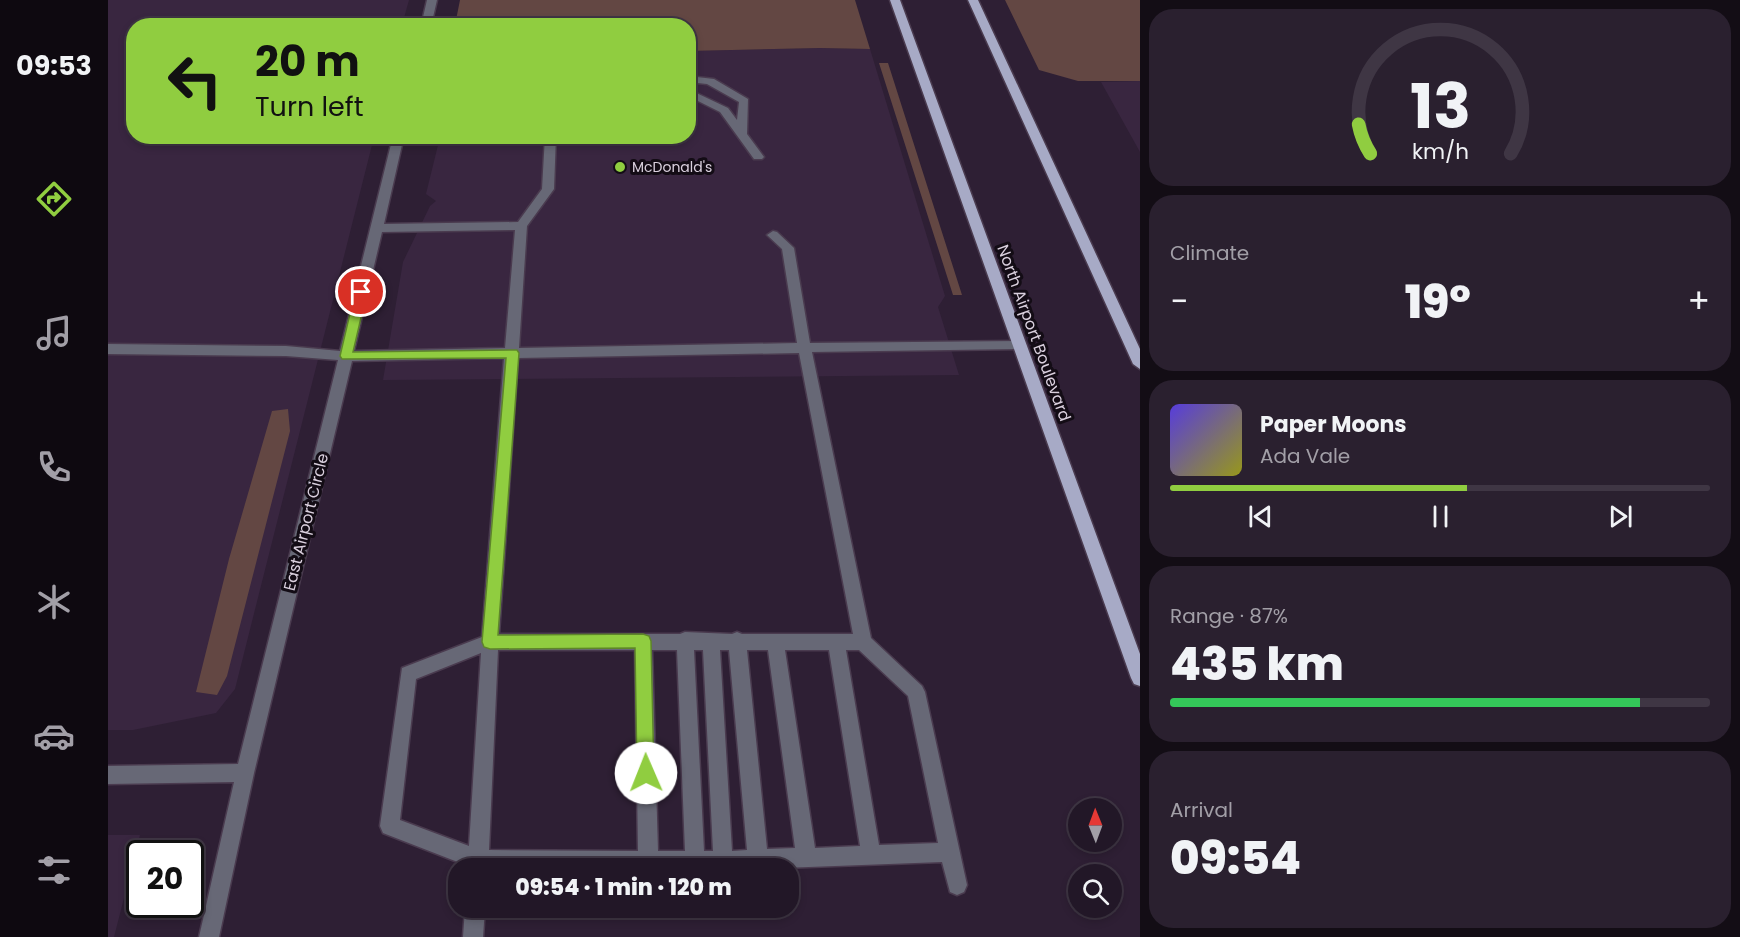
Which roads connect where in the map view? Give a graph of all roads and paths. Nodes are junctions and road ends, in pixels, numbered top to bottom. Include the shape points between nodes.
1 (432, 0) edge
2 (896, 0) edge
3 (973, 0) edge
4 (428, 18) edge
5 (696, 80) edge
6 (696, 96) edge
7 (741, 136) junction
8 (397, 144) edge
9 (551, 144) edge
10 (758, 157) dead end
11 (521, 226) junction
12 (377, 228) junction
13 (773, 235) dead end
14 (1018, 344) junction
15 (804, 348) junction
16 (108, 349) edge
17 (513, 353) junction
18 (346, 356) junction
19 (1140, 364) edge
20 (685, 640) junction
21 (737, 640) junction
22 (643, 641) junction
23 (711, 641) junction
24 (775, 641) junction
25 (836, 641) junction
26 (490, 642) junction
27 (863, 642) junction
28 (1140, 678) edge
29 (246, 773) junction
30 (108, 775) edge
31 (950, 852) junction
32 (871, 855) junction
33 (806, 856) junction
34 (464, 858) edge
35 (478, 858) edge
36 (648, 858) edge
37 (695, 858) edge
38 (723, 858) edge
39 (758, 858) joint
40 (957, 885) dead end
41 (474, 918) edge
42 (209, 937) edge
43 (472, 937) edge

1 - 4 street
2 - 14 main road, North Airport Boulevard
3 - 19 main road
5 - 7 street via 710,81 744,101
6 - 7 street via 724,110
7 - 10 street
8 - 12 street, East Airport Circle
9 - 11 street via 548,189
11 - 12 street
11 - 17 street
12 - 18 street, East Airport Circle
13 - 15 street via 788,248
14 - 15 street
14 - 28 main road, North Airport Boulevard
15 - 17 street
15 - 27 street
16 - 18 street via 286,351
17 - 18 street
17 - 26 street
18 - 29 street, East Airport Circle
20 - 22 street
20 - 23 street
20 - 37 street
21 - 23 street
21 - 24 street
21 - 39 street
22 - 26 street
22 - 36 street
23 - 38 street
24 - 25 street
24 - 33 street
25 - 27 street
25 - 32 street
26 - 34 street via 408,674 390,826
26 - 35 street
27 - 31 street via 916,692
29 - 30 street
29 - 42 street, East Airport Circle
31 - 32 street
31 - 40 street
32 - 33 street
33 - 39 street
41 - 43 street

